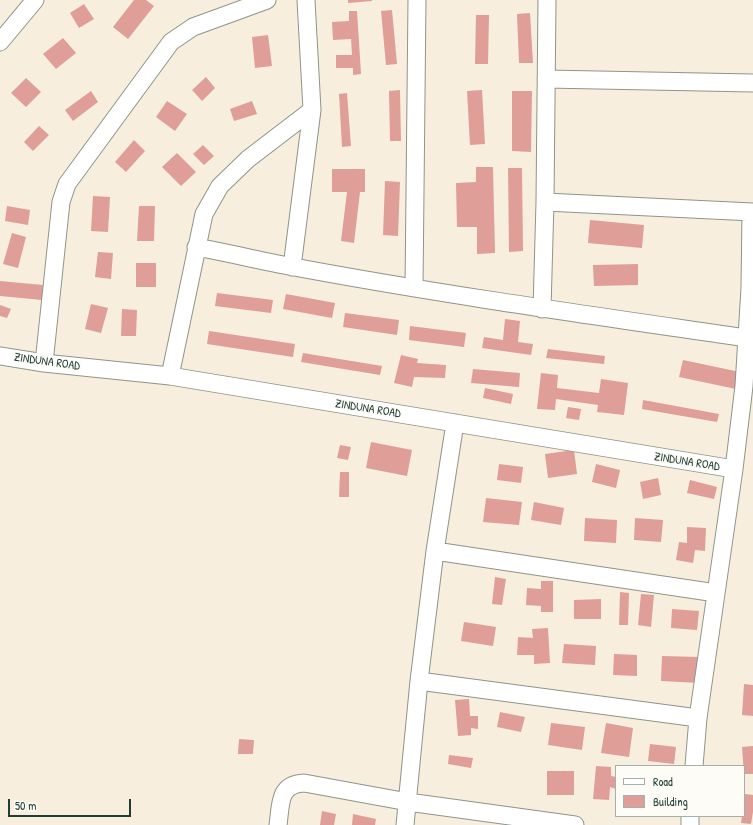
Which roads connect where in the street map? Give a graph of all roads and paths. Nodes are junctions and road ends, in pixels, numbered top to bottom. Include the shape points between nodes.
1 (35, 0) edge
2 (267, 0) edge
3 (306, 0) edge
4 (417, 0) edge
5 (547, 0) edge
6 (0, 42) edge
7 (546, 79) junction
8 (753, 84) edge
9 (312, 110) junction
10 (545, 202) junction
11 (752, 212) edge
12 (196, 247) junction
13 (292, 267) junction
14 (414, 288) junction
15 (542, 309) junction
16 (748, 338) junction
17 (0, 356) edge
18 (44, 363) junction
19 (170, 376) junction
20 (455, 423) junction
21 (734, 469) junction
22 (435, 551) junction
23 (716, 593) junction
24 (419, 681) junction
25 (698, 718) junction
26 (694, 765) edge
27 (408, 802) junction
28 (533, 822) edge
29 (278, 825) edge
30 (405, 825) edge
31 (575, 825) edge

1 - 6 street
2 - 18 street via 193,27 171,42 67,184 61,202
3 - 9 street
4 - 14 street
5 - 7 street
7 - 8 street
7 - 10 street
9 - 12 street via 248,159 220,186 204,214
9 - 13 street
10 - 11 street
10 - 15 street
11 - 16 street
12 - 13 street
12 - 19 street
13 - 14 street
14 - 15 street
15 - 16 street
16 - 21 street
17 - 18 street, ZINDUNA ROAD
18 - 19 street, ZINDUNA ROAD
19 - 20 street, ZINDUNA ROAD
20 - 21 street, ZINDUNA ROAD
20 - 22 street
21 - 23 street
22 - 23 street
22 - 24 street
23 - 25 street
24 - 25 street
24 - 27 street
25 - 26 street
27 - 28 street
27 - 29 street via 295,783 286,789 282,796
27 - 30 street
28 - 31 street

